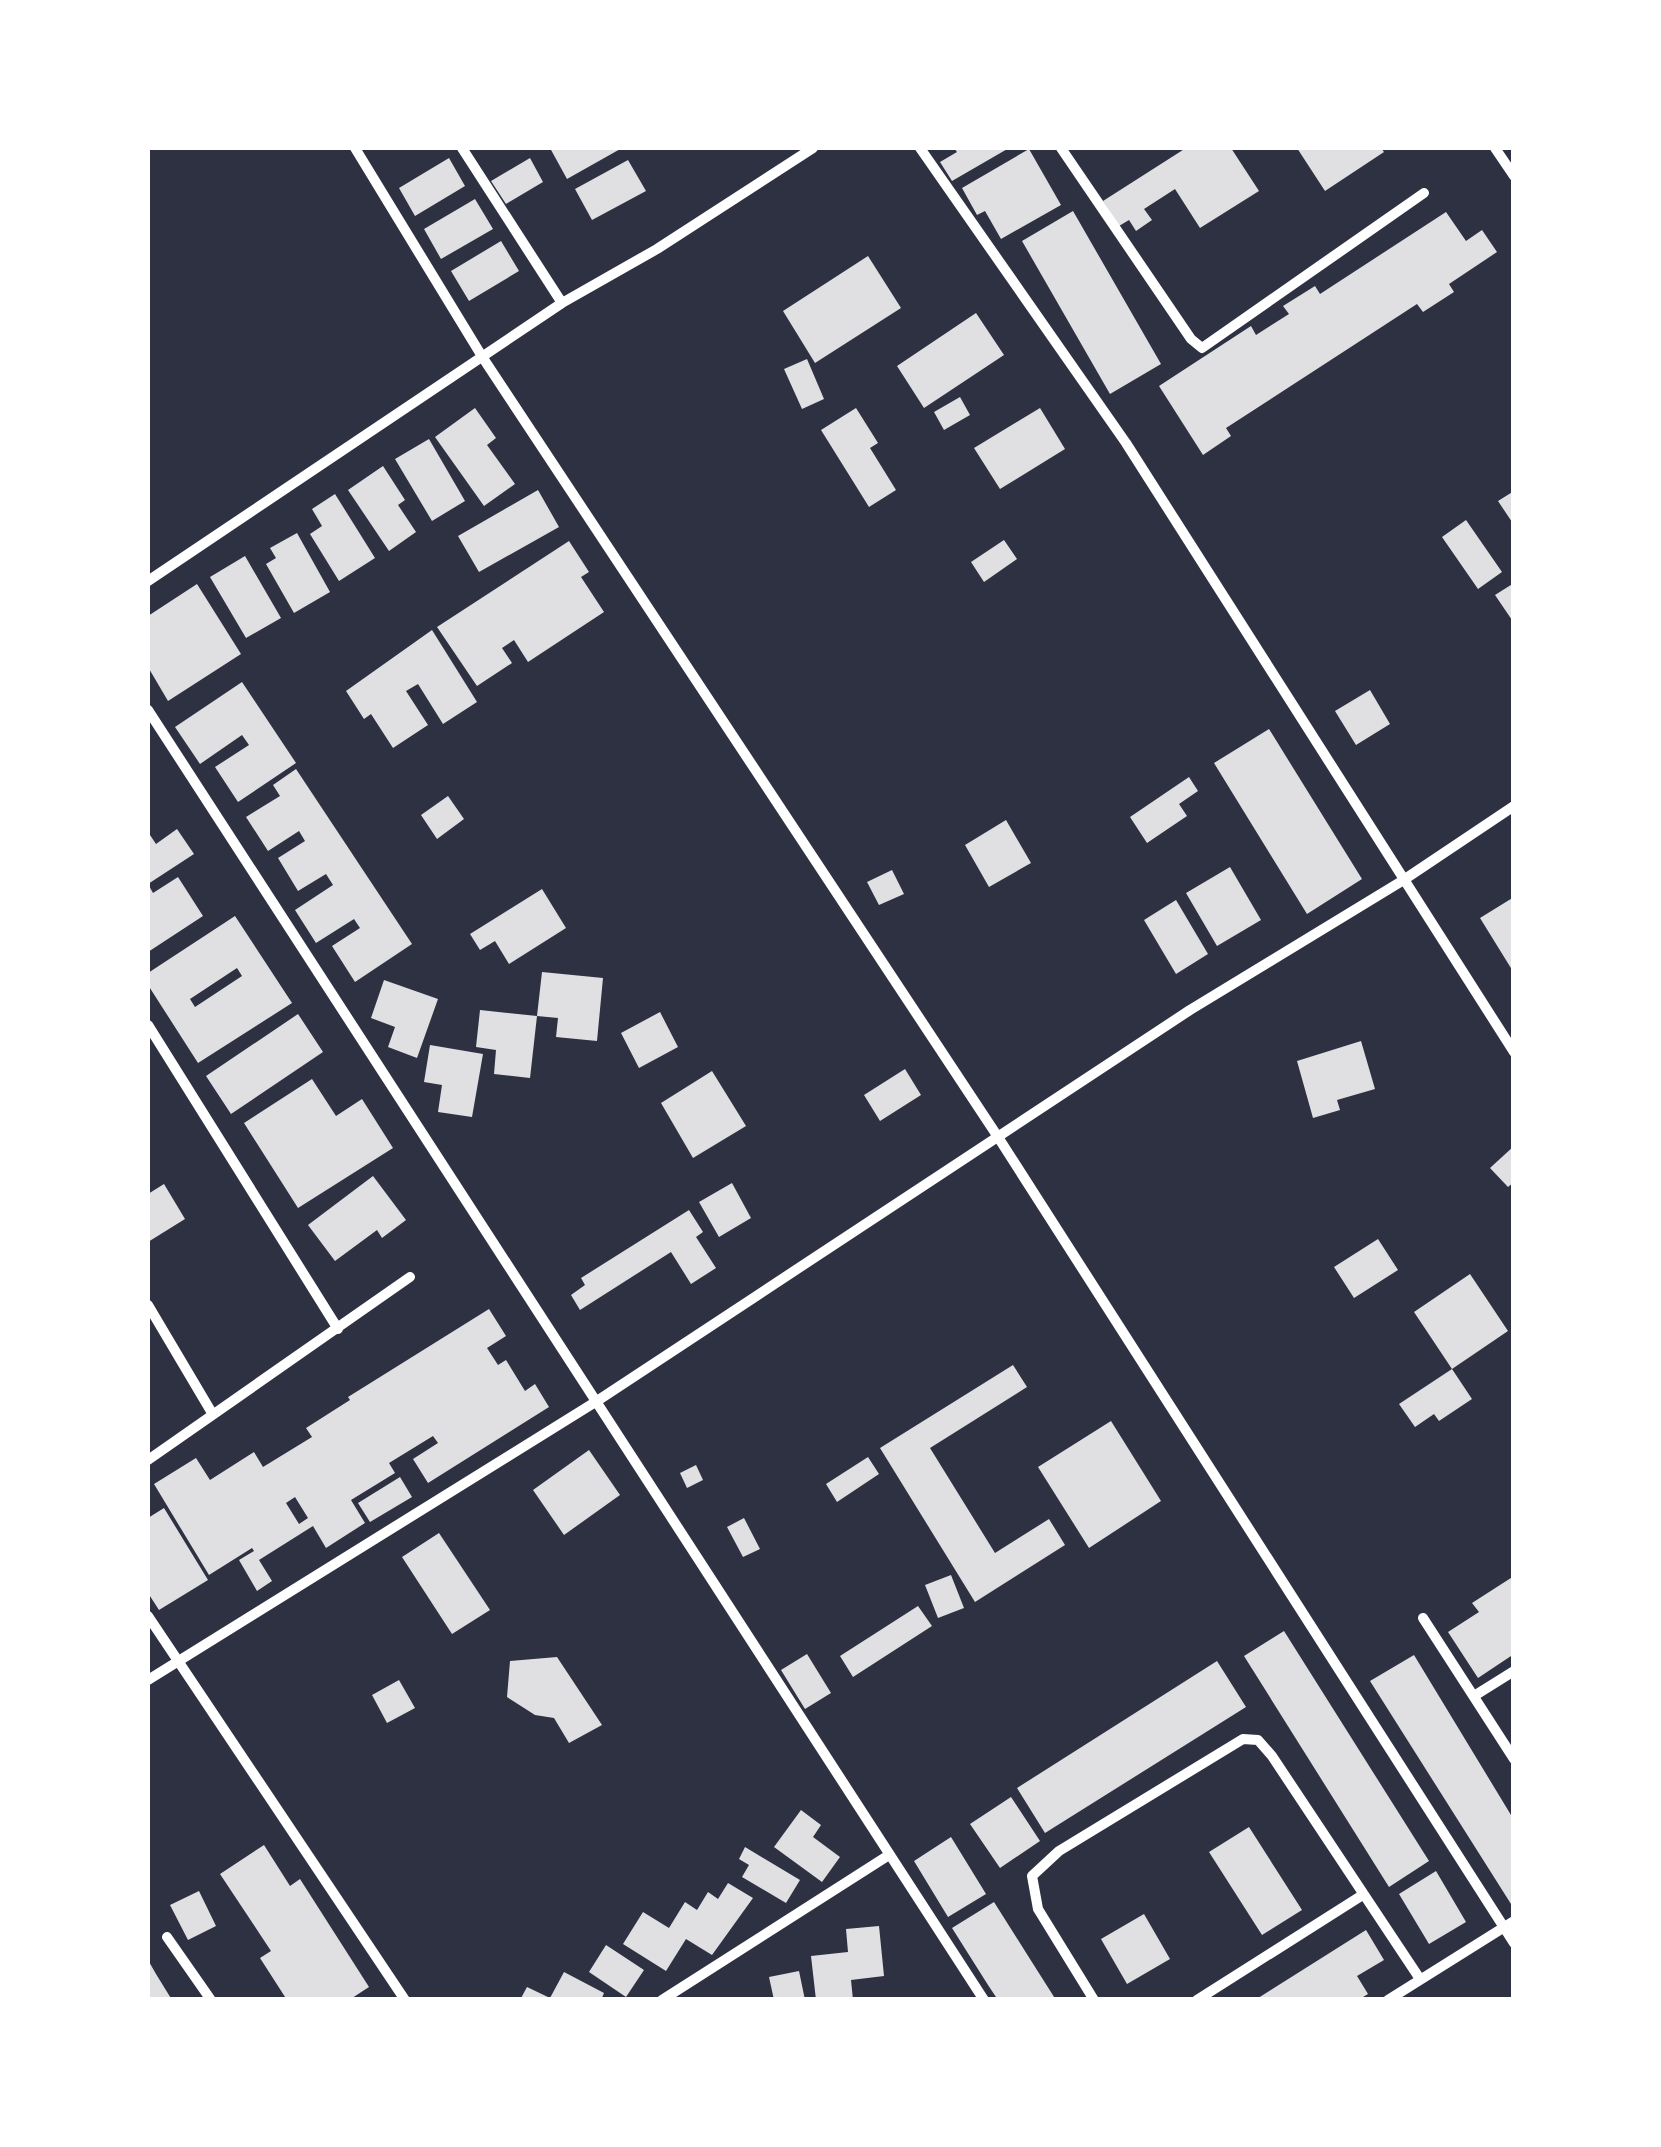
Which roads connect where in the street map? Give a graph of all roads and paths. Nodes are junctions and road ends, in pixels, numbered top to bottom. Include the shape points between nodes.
1 (355, 148) edge
2 (462, 148) edge
3 (813, 148) edge
4 (920, 148) edge
5 (1061, 148) edge
6 (1495, 148) edge
7 (1514, 176) edge
8 (1424, 193) dead end
9 (562, 304) junction
10 (483, 358) junction
11 (148, 580) edge
12 (148, 710) edge
13 (1514, 806) edge
14 (1402, 881) junction
15 (148, 1024) edge
16 (1514, 1052) edge
17 (998, 1137) junction
18 (410, 1277) dead end
19 (148, 1305) edge
20 (338, 1329) junction
21 (597, 1401) junction
22 (212, 1413) junction
23 (148, 1460) edge
24 (148, 1616) edge
25 (1423, 1618) dead end
26 (177, 1660) junction
27 (1514, 1670) edge
28 (148, 1680) edge
29 (1474, 1696) junction
30 (1514, 1759) edge
31 (888, 1855) junction
32 (1360, 1896) junction
33 (1508, 1925) edge
34 (167, 1937) dead end
35 (1514, 1943) edge
36 (1420, 1979) junction
37 (399, 1997) edge
38 (211, 2000) edge
39 (662, 2000) edge
40 (984, 2000) edge
41 (1094, 2000) edge
42 (1196, 2000) edge
43 (1388, 2000) edge

1 - 10 street
2 - 9 street
3 - 9 street
4 - 14 street via 1126,443
5 - 8 street via 1202,348
6 - 7 street
9 - 10 street
10 - 11 street
10 - 17 street
12 - 21 street
13 - 14 street
14 - 16 street
14 - 17 street
15 - 20 street
17 - 21 street
17 - 33 street
18 - 20 street
19 - 22 street
20 - 22 street
21 - 26 street
21 - 31 street
22 - 23 street
24 - 26 street
25 - 29 street
26 - 28 street
26 - 37 street
27 - 29 street
29 - 30 street
31 - 39 street
31 - 40 street
32 - 36 street
32 - 41 street via 1272,1756 1258,1740 1242,1739 1058,1850 1032,1876 1038,1910
32 - 42 street
33 - 35 street
33 - 36 street
34 - 38 street
36 - 43 street

